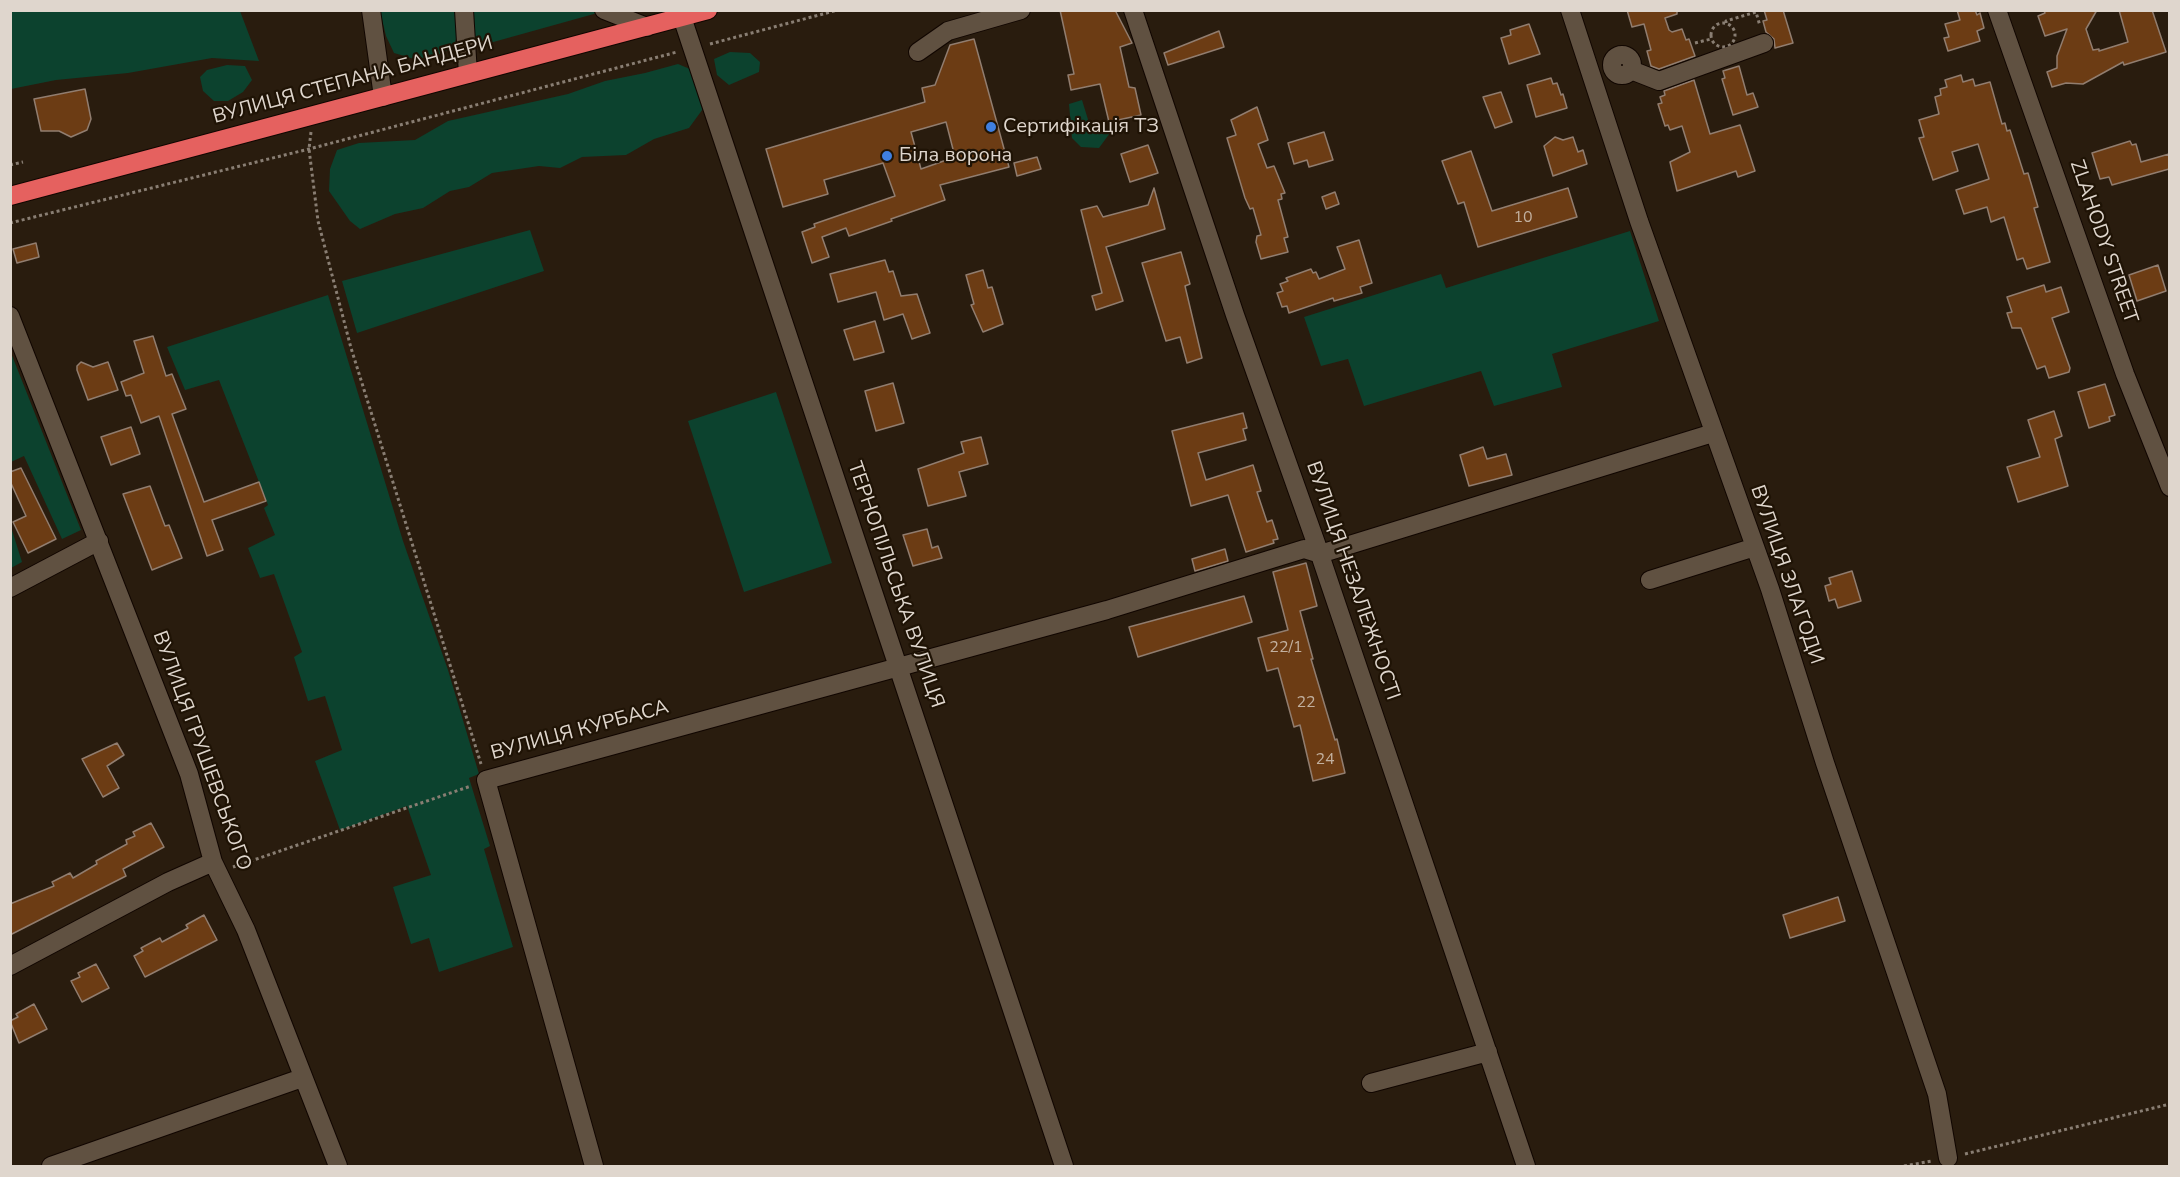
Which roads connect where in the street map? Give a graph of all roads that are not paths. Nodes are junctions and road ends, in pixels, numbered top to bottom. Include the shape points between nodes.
1 (371, 10) edge
2 (464, 10) edge
3 (603, 10) edge
4 (708, 10) edge
5 (1021, 10) edge
6 (1133, 10) edge
7 (1570, 10) edge
8 (1997, 10) edge
9 (682, 17) junction
10 (647, 27) junction
11 (1764, 43) road end
12 (918, 52) dead end
13 (468, 74) junction
14 (1592, 74) junction
15 (383, 97) junction
16 (10, 196) edge
17 (10, 316) edge
18 (1713, 433) junction
19 (2169, 487) edge
20 (99, 541) junction
21 (1755, 547) junction
22 (1320, 554) junction
23 (1650, 580) dead end
24 (10, 588) edge
25 (899, 667) junction
26 (216, 867) junction
27 (10, 966) edge
28 (1488, 1052) junction
29 (302, 1078) junction
30 (1371, 1083) dead end
31 (1948, 1158) road end
32 (51, 1167) edge
33 (338, 1167) edge
34 (594, 1167) edge
35 (1064, 1167) edge
36 (1526, 1167) edge

1 - 15 street
2 - 13 street
3 - 10 street
4 - 9 highway, ВУЛИЦЯ СТЕПАНА БАНДЕРИ
5 - 12 street via 948,31
6 - 22 street, ВУЛИЦЯ НЕЗАЛЕЖНОСТІ
7 - 14 street, ВУЛИЦЯ ЗЛАГОДИ
8 - 19 street, ZLAHODY STREET via 2125,374
9 - 10 highway, ВУЛИЦЯ СТЕПАНА БАНДЕРИ
9 - 25 street, ТЕРНОПІЛЬСЬКА ВУЛИЦЯ
10 - 13 highway, ВУЛИЦЯ СТЕПАНА БАНДЕРИ
11 - 14 street via 1659,81 1631,69 1630,60 1623,55 1614,59 1612,68
13 - 15 highway, ВУЛИЦЯ СТЕПАНА БАНДЕРИ
14 - 18 street, ВУЛИЦЯ ЗЛАГОДИ
15 - 16 highway, ВУЛИЦЯ СТЕПАНА БАНДЕРИ
17 - 20 street, ВУЛИЦЯ ГРУШЕВСЬКОГО
18 - 21 street, ВУЛИЦЯ ЗЛАГОДИ
18 - 22 street, ВУЛИЦЯ КУРБАСА
20 - 24 street
20 - 26 street, ВУЛИЦЯ ГРУШЕВСЬКОГО via 189,774
21 - 23 street
21 - 31 street, ВУЛИЦЯ ЗЛАГОДИ via 1937,1094
22 - 25 street, ВУЛИЦЯ КУРБАСА via 1304,549 1107,610
22 - 28 street, ВУЛИЦЯ НЕЗАЛЕЖНОСТІ
25 - 34 street, ВУЛИЦЯ КУРБАСА via 486,780
25 - 35 street, ТЕРНОПІЛЬСЬКА ВУЛИЦЯ
26 - 27 street via 168,882
26 - 29 street, ВУЛИЦЯ ГРУШЕВСЬКОГО via 246,930
28 - 30 street
28 - 36 street, ВУЛИЦЯ НЕЗАЛЕЖНОСТІ
29 - 32 street
29 - 33 street, ВУЛИЦЯ ГРУШЕВСЬКОГО

